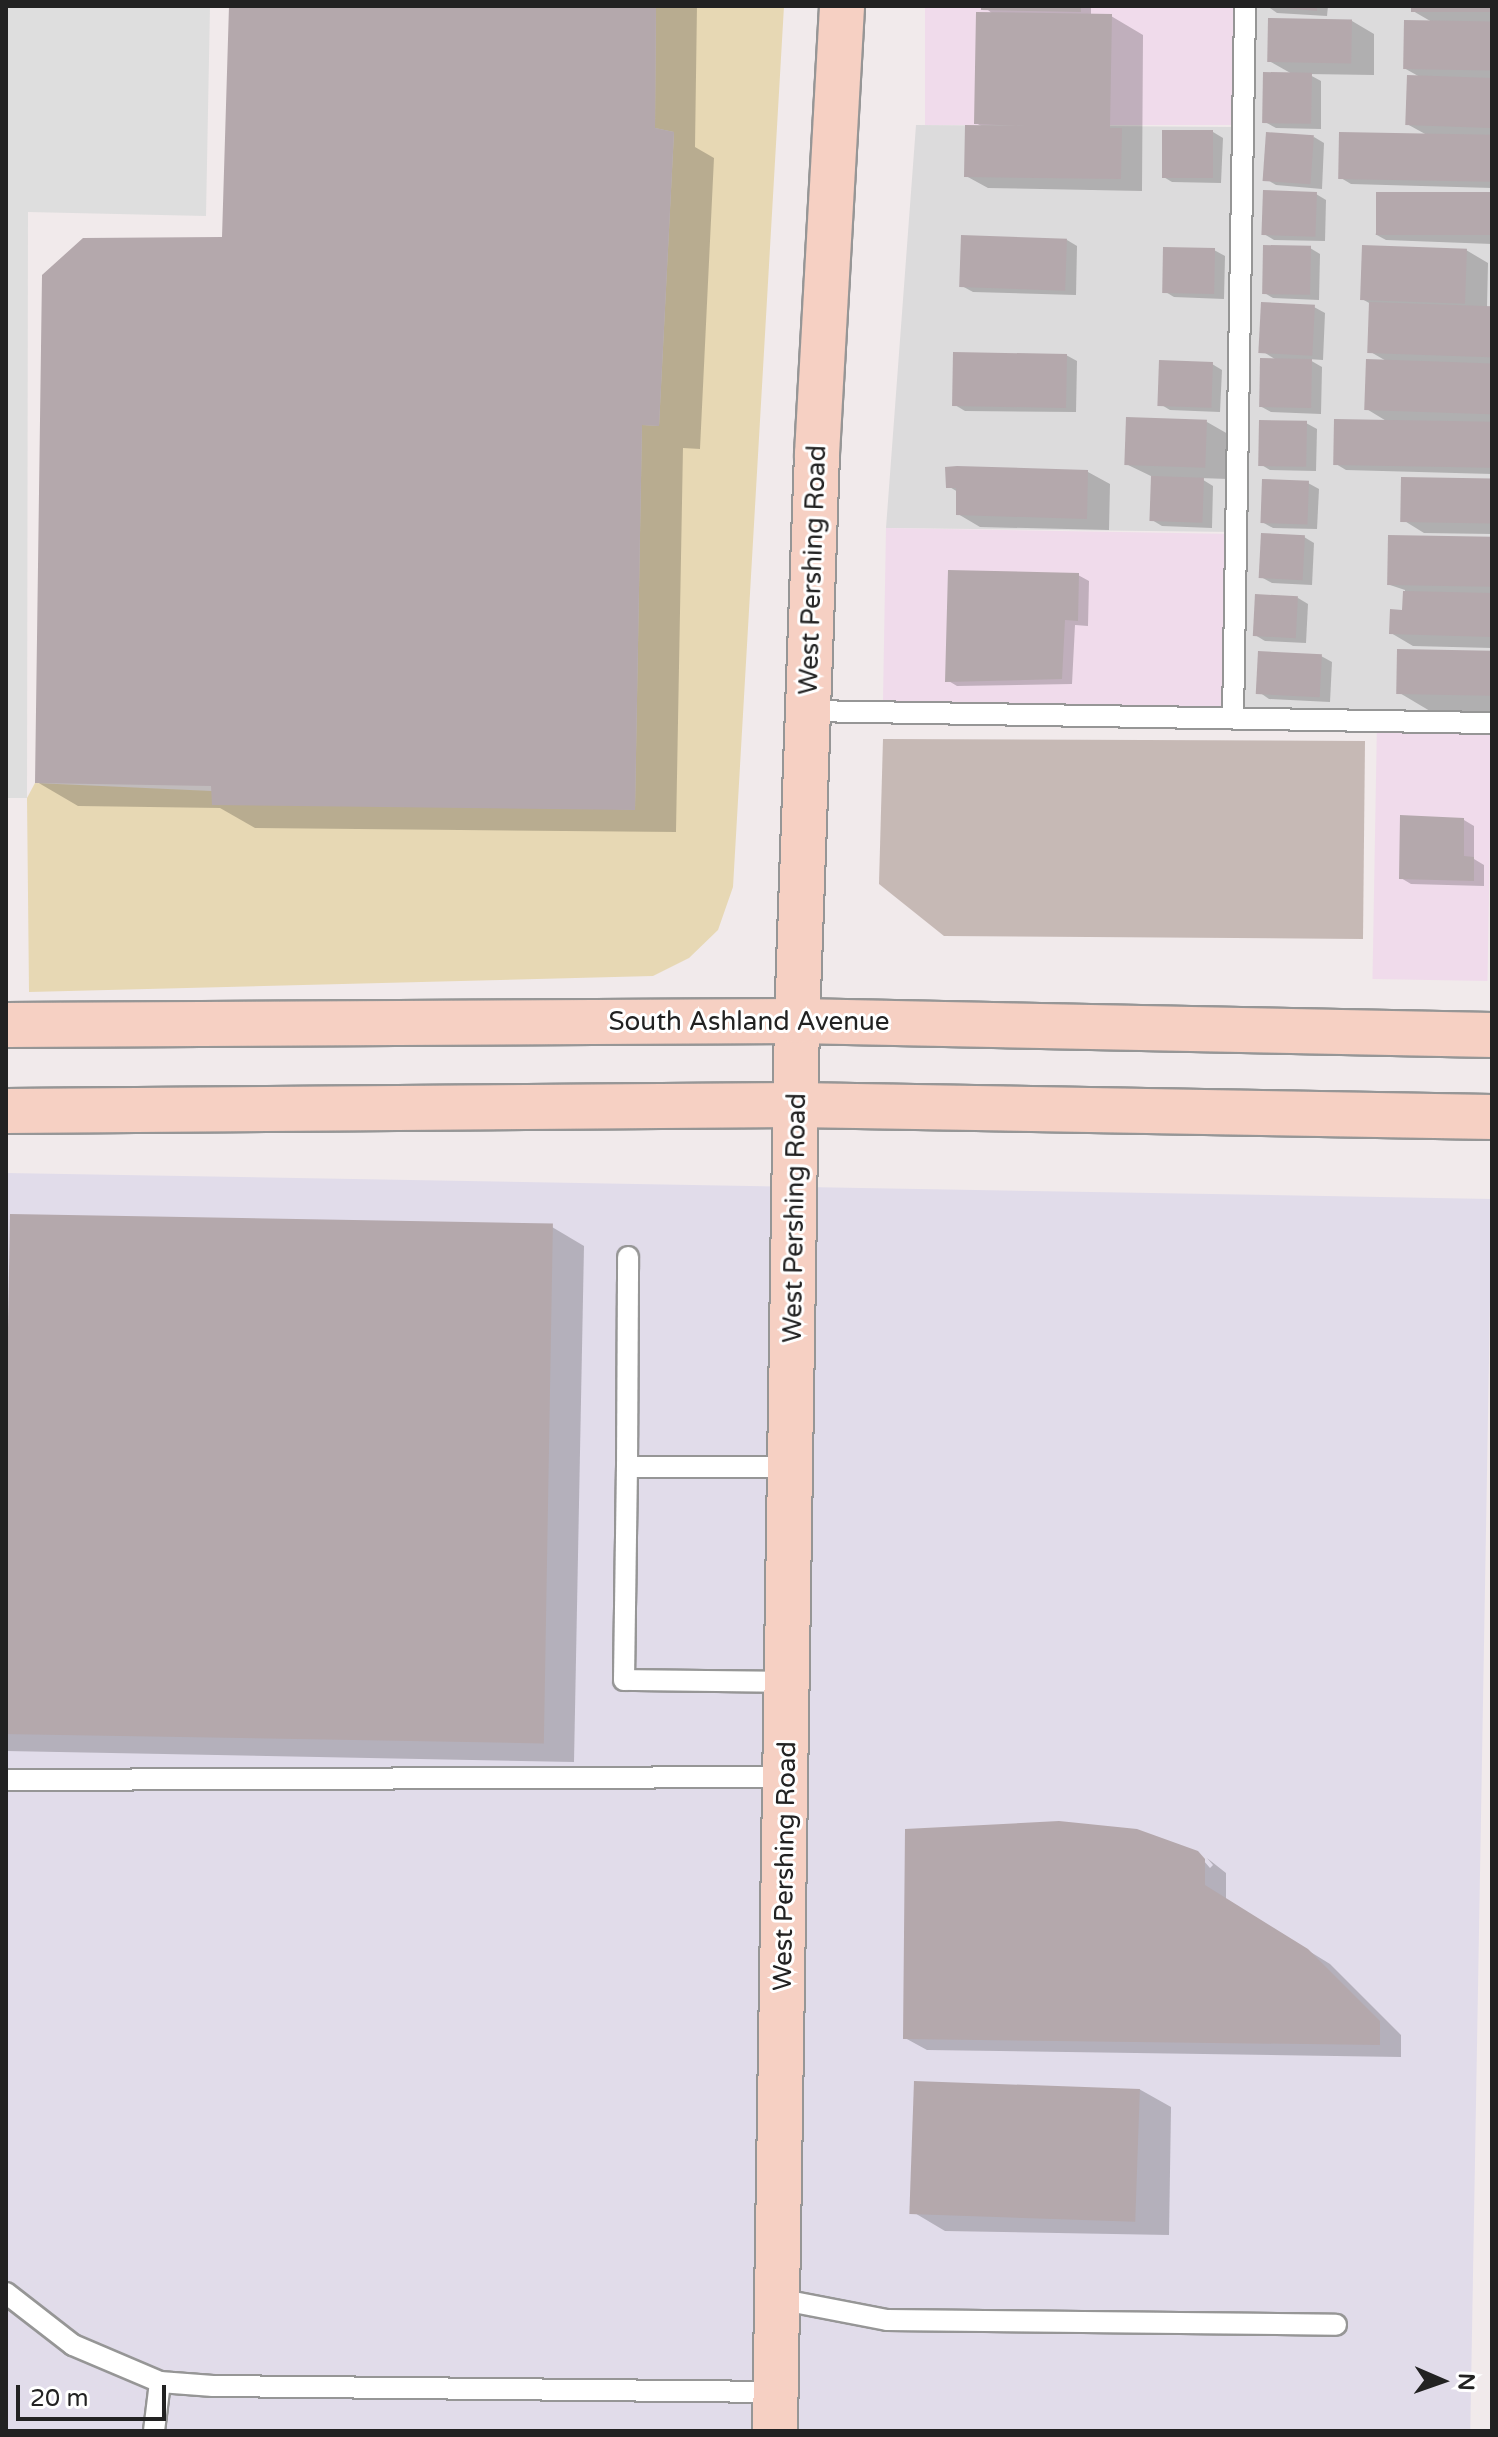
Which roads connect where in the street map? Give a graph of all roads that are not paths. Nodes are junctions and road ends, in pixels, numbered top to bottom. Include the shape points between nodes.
1 (842, 6) edge
2 (1245, 6) edge
3 (808, 711) junction
4 (1233, 718) junction
5 (1492, 723) edge
6 (797, 1021) junction
7 (6, 1025) edge
8 (1492, 1035) edge
9 (796, 1105) junction
10 (6, 1111) edge
11 (1492, 1117) edge
12 (628, 1257) dead end
13 (627, 1467) junction
14 (791, 1467) junction
15 (788, 1682) junction
16 (786, 1777) junction
17 (6, 1780) edge
18 (6, 2293) edge
19 (778, 2299) junction
20 (1336, 2325) dead end
21 (160, 2382) junction
22 (776, 2411) edge
23 (154, 2431) edge

1 - 3 main road, West Pershing Road
2 - 4 lane
3 - 4 lane
3 - 6 main road, West Pershing Road
4 - 5 lane
6 - 7 main road, South Ashland Avenue
6 - 8 main road, South Ashland Avenue
6 - 9 main road, West Pershing Road
9 - 10 main road
9 - 11 main road
9 - 14 main road, West Pershing Road
12 - 13 lane
13 - 14 lane
13 - 15 lane via 624,1680
14 - 15 main road, West Pershing Road
15 - 16 main road, West Pershing Road
16 - 17 lane
16 - 19 main road, West Pershing Road
18 - 21 lane via 73,2345
19 - 20 lane via 887,2320
19 - 22 main road, West Pershing Road
21 - 22 lane
21 - 23 lane

